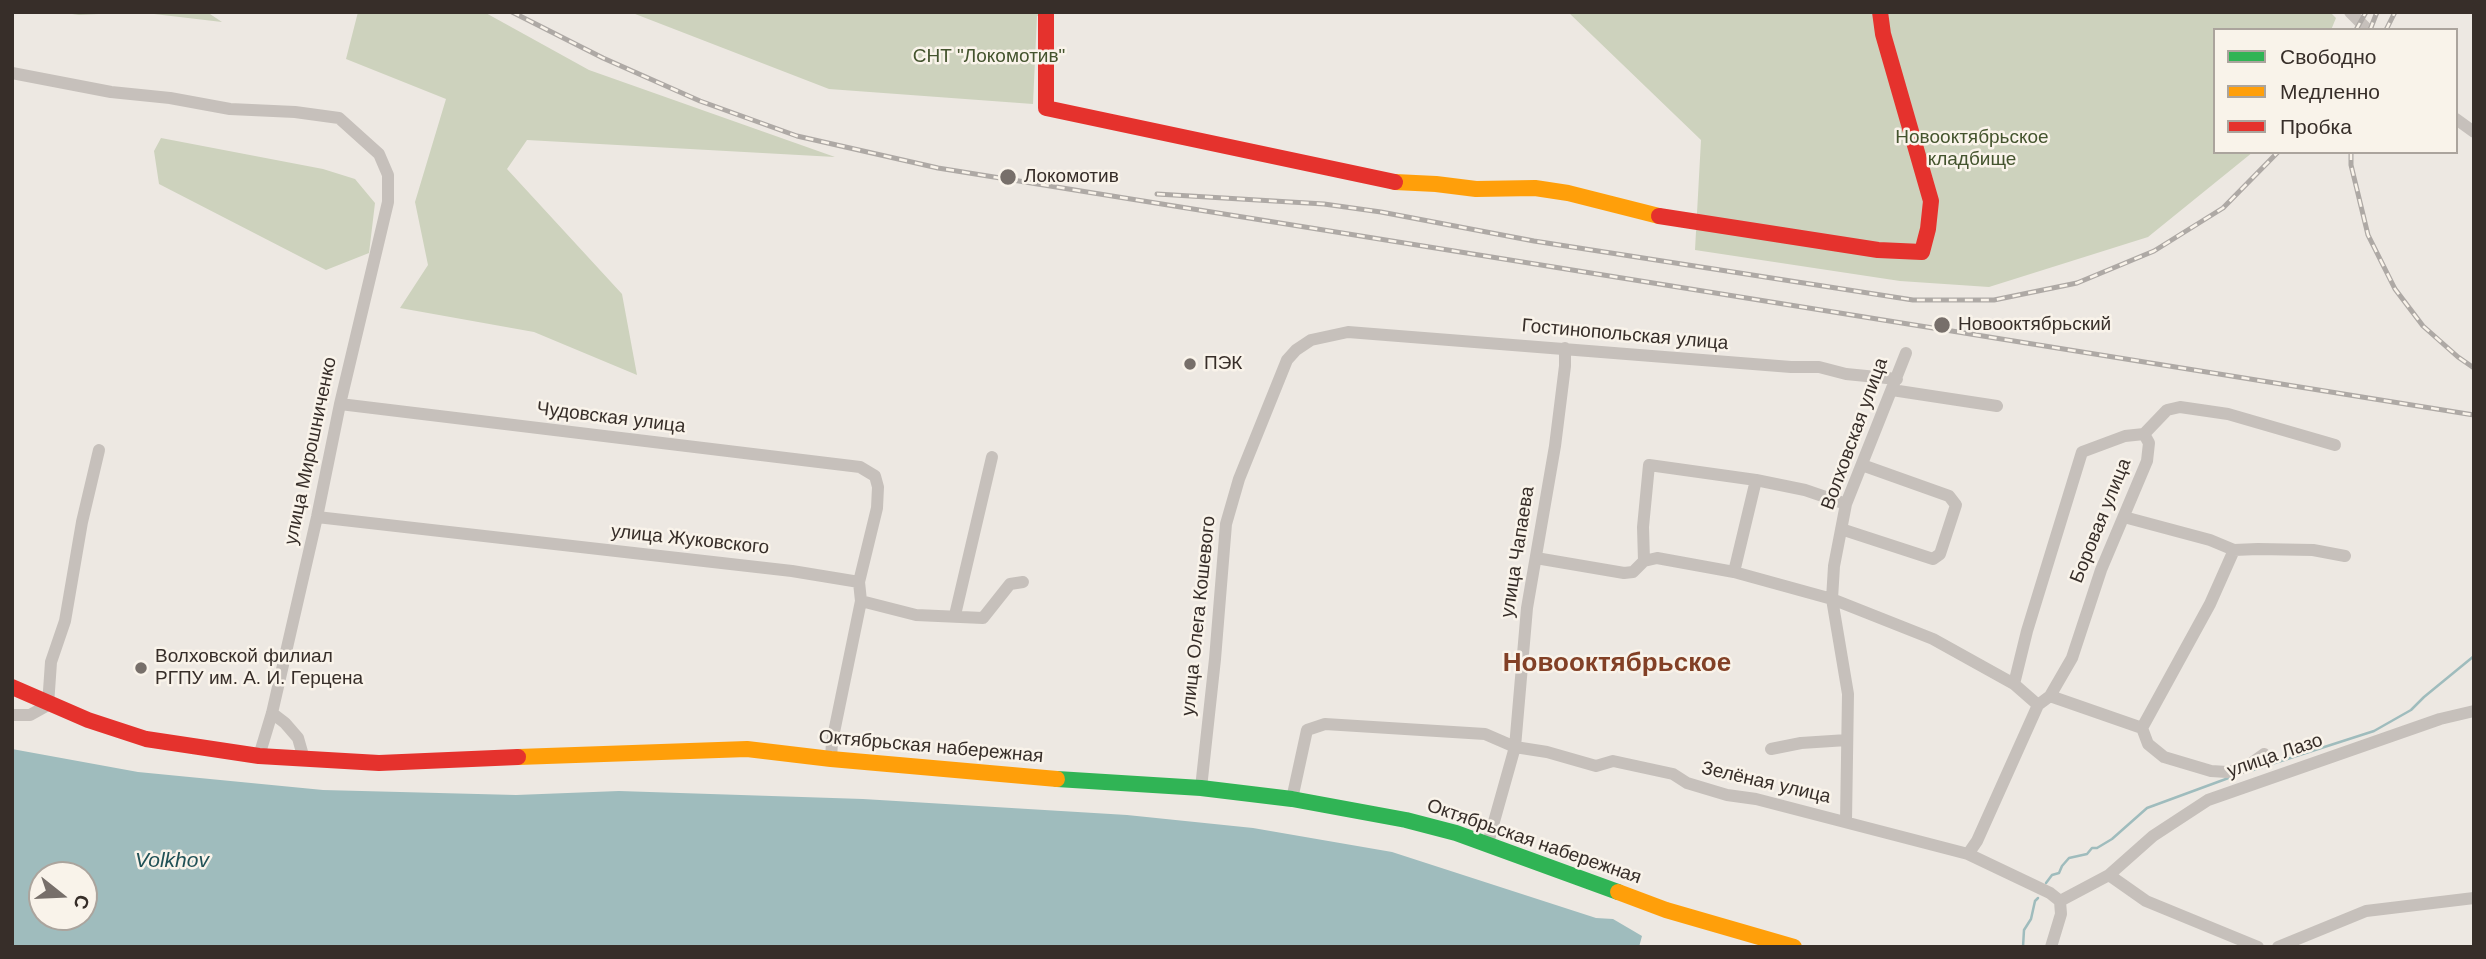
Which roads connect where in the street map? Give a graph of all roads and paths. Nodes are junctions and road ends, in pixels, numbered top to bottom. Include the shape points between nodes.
1 (1046, 12) edge
2 (1880, 12) edge
3 (2350, 12) edge
4 (2366, 28) edge
5 (12, 73) edge
6 (2458, 121) edge
7 (2474, 132) edge
8 (1348, 332) joint
9 (1565, 348) junction
10 (1906, 353) dead end
11 (1895, 384) junction
12 (340, 404) junction
13 (1997, 407) dead end
14 (2144, 434) junction
15 (2335, 445) dead end
16 (99, 450) dead end
17 (992, 457) dead end
18 (1862, 465) junction
19 (1756, 480) junction
20 (1846, 505) junction
21 (317, 517) junction
22 (2124, 517) junction
23 (1841, 529) junction
24 (2234, 550) junction
25 (2345, 556) dead end
26 (1536, 558) junction
27 (1644, 561) junction
28 (1734, 572) junction
29 (859, 582) junction
30 (1023, 582) dead end
31 (1832, 598) junction
32 (861, 601) junction
33 (955, 615) junction
34 (2014, 684) junction
35 (12, 687) edge
36 (2050, 696) junction
37 (48, 705) junction
38 (2038, 705) junction
39 (2474, 711) edge
40 (272, 713) junction
41 (12, 715) edge
42 (2142, 728) junction
43 (1847, 740) junction
44 (1515, 747) junction
45 (1771, 749) dead end
46 (2264, 754) dead end
47 (258, 756) junction
48 (304, 759) junction
49 (831, 759) junction
50 (1201, 788) junction
51 (1292, 799) junction
52 (1846, 821) junction
53 (1488, 843) junction
54 (1968, 854) junction
55 (2109, 875) junction
56 (2474, 898) edge
57 (2060, 901) junction
58 (1794, 947) edge
59 (2051, 947) edge
60 (2258, 947) edge
61 (2278, 947) edge

1 - 2 main road via 1046,108 1402,184 1568,192 1661,216 1878,250 1922,252 1931,201
3 - 4 street
5 - 12 street, улица Мирошниченко via 230,109 339,118 379,154 388,175 388,202
6 - 7 street
8 - 9 street, Гостинопольская улица
8 - 50 street, улица Олега Кошевого via 1311,340 1287,360 1239,479 1224,533
9 - 11 street, Гостинопольская улица via 1819,367
9 - 26 street, улица Чапаева via 1555,446
10 - 11 street, Волховская улица
11 - 13 street, Гостинопольская улица
11 - 18 street, Волховская улица
12 - 21 street, улица Мирошниченко
12 - 29 street, Чудовская улица via 860,467 875,476 878,487
14 - 15 street via 2167,410 2180,407 2228,414
14 - 22 street, Боровая улица via 2149,443 2147,461
14 - 34 street, Боровая улица via 2124,436 2082,452
16 - 37 street via 65,621 51,662
17 - 33 street
18 - 20 street, Волховская улица
18 - 23 street via 1950,496 1956,505 1940,554 1933,559
19 - 20 street
19 - 27 street via 1649,465
19 - 28 street
20 - 23 street, Волховская улица
21 - 29 street, улица Жуковского
21 - 40 street, улица Мирошниченко
22 - 24 street
22 - 36 street, Боровая улица via 2072,658
23 - 31 street, Волховская улица
24 - 25 street via 2313,550
24 - 42 street
26 - 27 street via 1624,573 1633,572
26 - 44 street, улица Чапаева
27 - 28 street via 1657,558
28 - 31 street
29 - 32 street
30 - 33 street via 1010,584 983,618
31 - 34 street via 1934,639
31 - 43 street, Волховская улица via 1848,694
32 - 33 street via 916,615
32 - 49 street
34 - 38 street
35 - 37 main road, Октябрьская набережная
36 - 38 street, Боровая улица
36 - 42 street
37 - 41 street via 30,715
37 - 47 main road, Октябрьская набережная via 146,738
38 - 54 street
39 - 55 street, улица Лазо via 2208,800 2153,836
40 - 47 street, улица Мирошниченко
40 - 48 street via 298,738
42 - 46 street via 2148,744 2164,757 2211,771 2246,766
43 - 45 street
43 - 52 street, Волховская улица
44 - 51 street, Зелёная улица via 1485,734 1325,724 1307,730
44 - 52 street, Зелёная улица via 1595,766 1613,761 1673,774 1686,783 1727,795
44 - 53 street, улица Чапаева
47 - 48 main road, Октябрьская набережная
48 - 49 main road, Октябрьская набережная via 379,763 709,748
49 - 50 main road, Октябрьская набережная
50 - 51 main road, Октябрьская набережная
51 - 53 main road, Октябрьская набережная via 1406,820
52 - 54 street, Зелёная улица
53 - 58 main road, Октябрьская набережная via 1666,910
54 - 57 street, Зелёная улица
55 - 57 street
55 - 60 street via 2146,901
56 - 61 street via 2366,911
57 - 59 street

